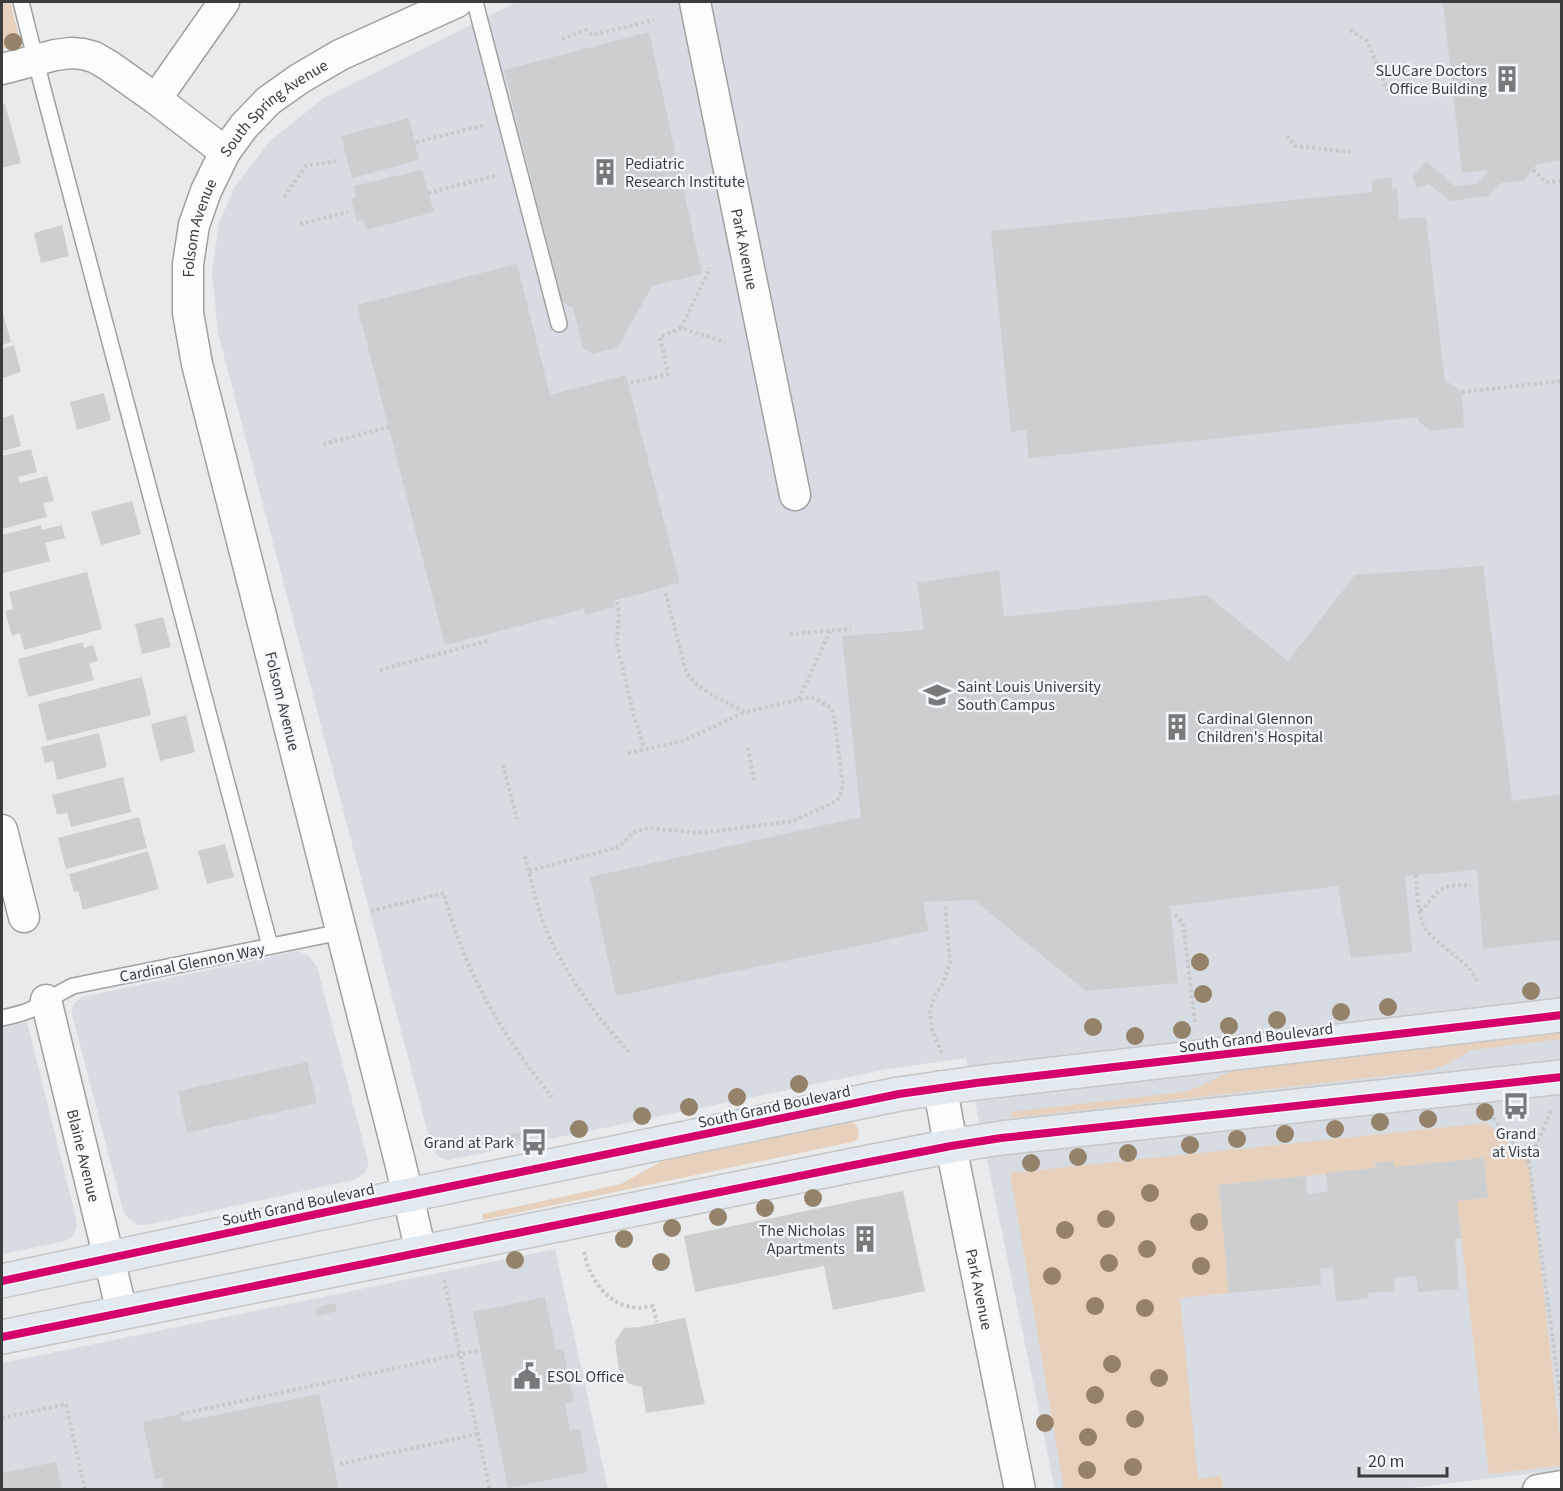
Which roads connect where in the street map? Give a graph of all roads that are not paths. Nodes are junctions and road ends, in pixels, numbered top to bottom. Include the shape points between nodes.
1 (21, 2) edge
2 (224, 2) edge
3 (457, 2) edge
4 (475, 2) edge
5 (695, 2) edge
6 (36, 60) junction
7 (2, 69) edge
8 (156, 99) junction
9 (225, 152) junction
10 (559, 324) dead end
11 (795, 495) dead end
12 (2, 830) edge
13 (24, 917) dead end
14 (341, 932) junction
15 (270, 946) junction
16 (46, 1000) junction
17 (1562, 1015) edge
18 (2, 1018) edge
19 (1562, 1077) edge
20 (940, 1088) junction
21 (951, 1146) junction
22 (408, 1195) junction
23 (421, 1252) junction
24 (109, 1257) junction
25 (2, 1281) edge
26 (122, 1312) junction
27 (2, 1337) edge
28 (1562, 1486) edge
29 (1020, 1490) edge
30 (1538, 1490) edge

1 - 6 lane
2 - 8 street
3 - 9 street, South Spring Avenue via 340,55 299,79 268,101
4 - 10 lane
5 - 11 street, Park Avenue
6 - 7 street, South Spring Avenue
6 - 8 street, South Spring Avenue via 71,52 94,57
6 - 15 lane
8 - 9 street, South Spring Avenue
9 - 14 street, Folsom Avenue via 194,225 188,264 188,313 208,411
12 - 13 street
14 - 15 lane, Cardinal Glennon Way
14 - 22 street, Folsom Avenue
15 - 16 lane, Cardinal Glennon Way via 73,986
16 - 18 lane, Cardinal Glennon Way via 32,1009
16 - 24 street, Blaine Avenue
17 - 20 main road, South Grand Boulevard
19 - 21 main road
20 - 21 street, Park Avenue
20 - 22 main road, South Grand Boulevard
21 - 23 main road
21 - 29 street, Park Avenue
22 - 23 street, Folsom Avenue
22 - 24 main road, South Grand Boulevard
23 - 26 main road
24 - 25 main road, South Grand Boulevard
24 - 26 street, Blaine Avenue
26 - 27 main road
28 - 30 street

